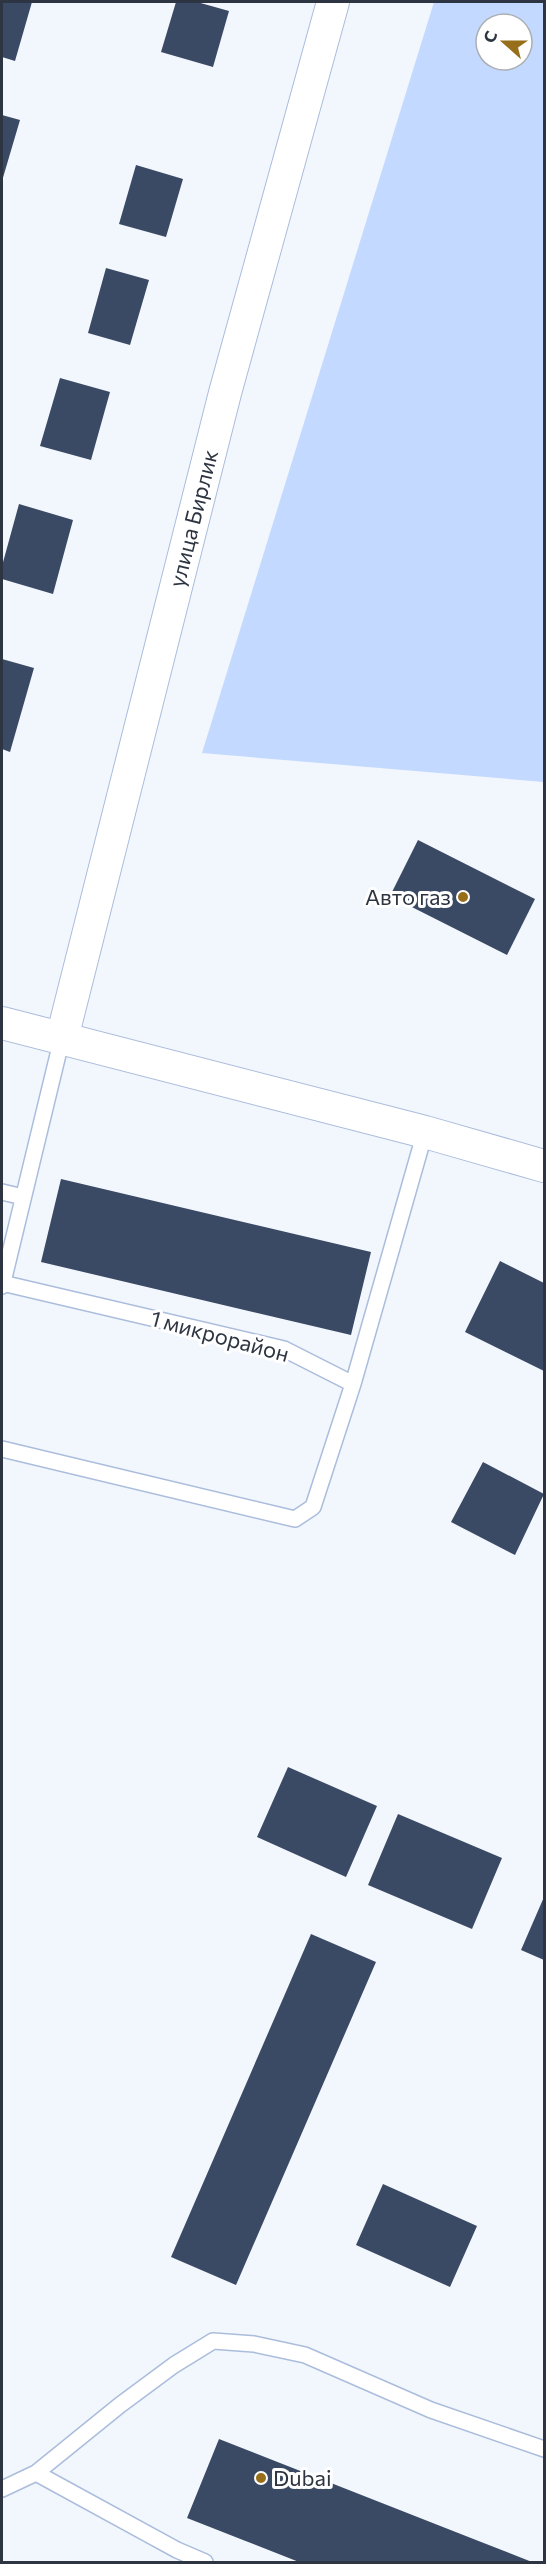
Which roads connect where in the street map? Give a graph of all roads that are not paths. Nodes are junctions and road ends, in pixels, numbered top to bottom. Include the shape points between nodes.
1 (333, 2) edge
2 (2, 1023) edge
3 (62, 1038) junction
4 (425, 1132) junction
5 (544, 1166) edge
6 (2, 1191) edge
7 (23, 1197) junction
8 (2, 1284) edge
9 (353, 1384) junction
10 (2, 1449) edge
11 (544, 2449) edge
12 (36, 2473) junction
13 (2, 2489) edge
14 (205, 2562) edge

1 - 3 street, улица Бирлик via 225,393
2 - 3 street
3 - 4 street
3 - 7 lane
4 - 5 street
4 - 9 lane
6 - 7 lane
7 - 8 lane
8 - 9 lane, 1 микрорайон via 284,1349
9 - 10 lane via 313,1507 295,1519
11 - 12 lane via 431,2410 305,2355 254,2344 213,2341 129,2398
12 - 13 lane
12 - 14 lane

